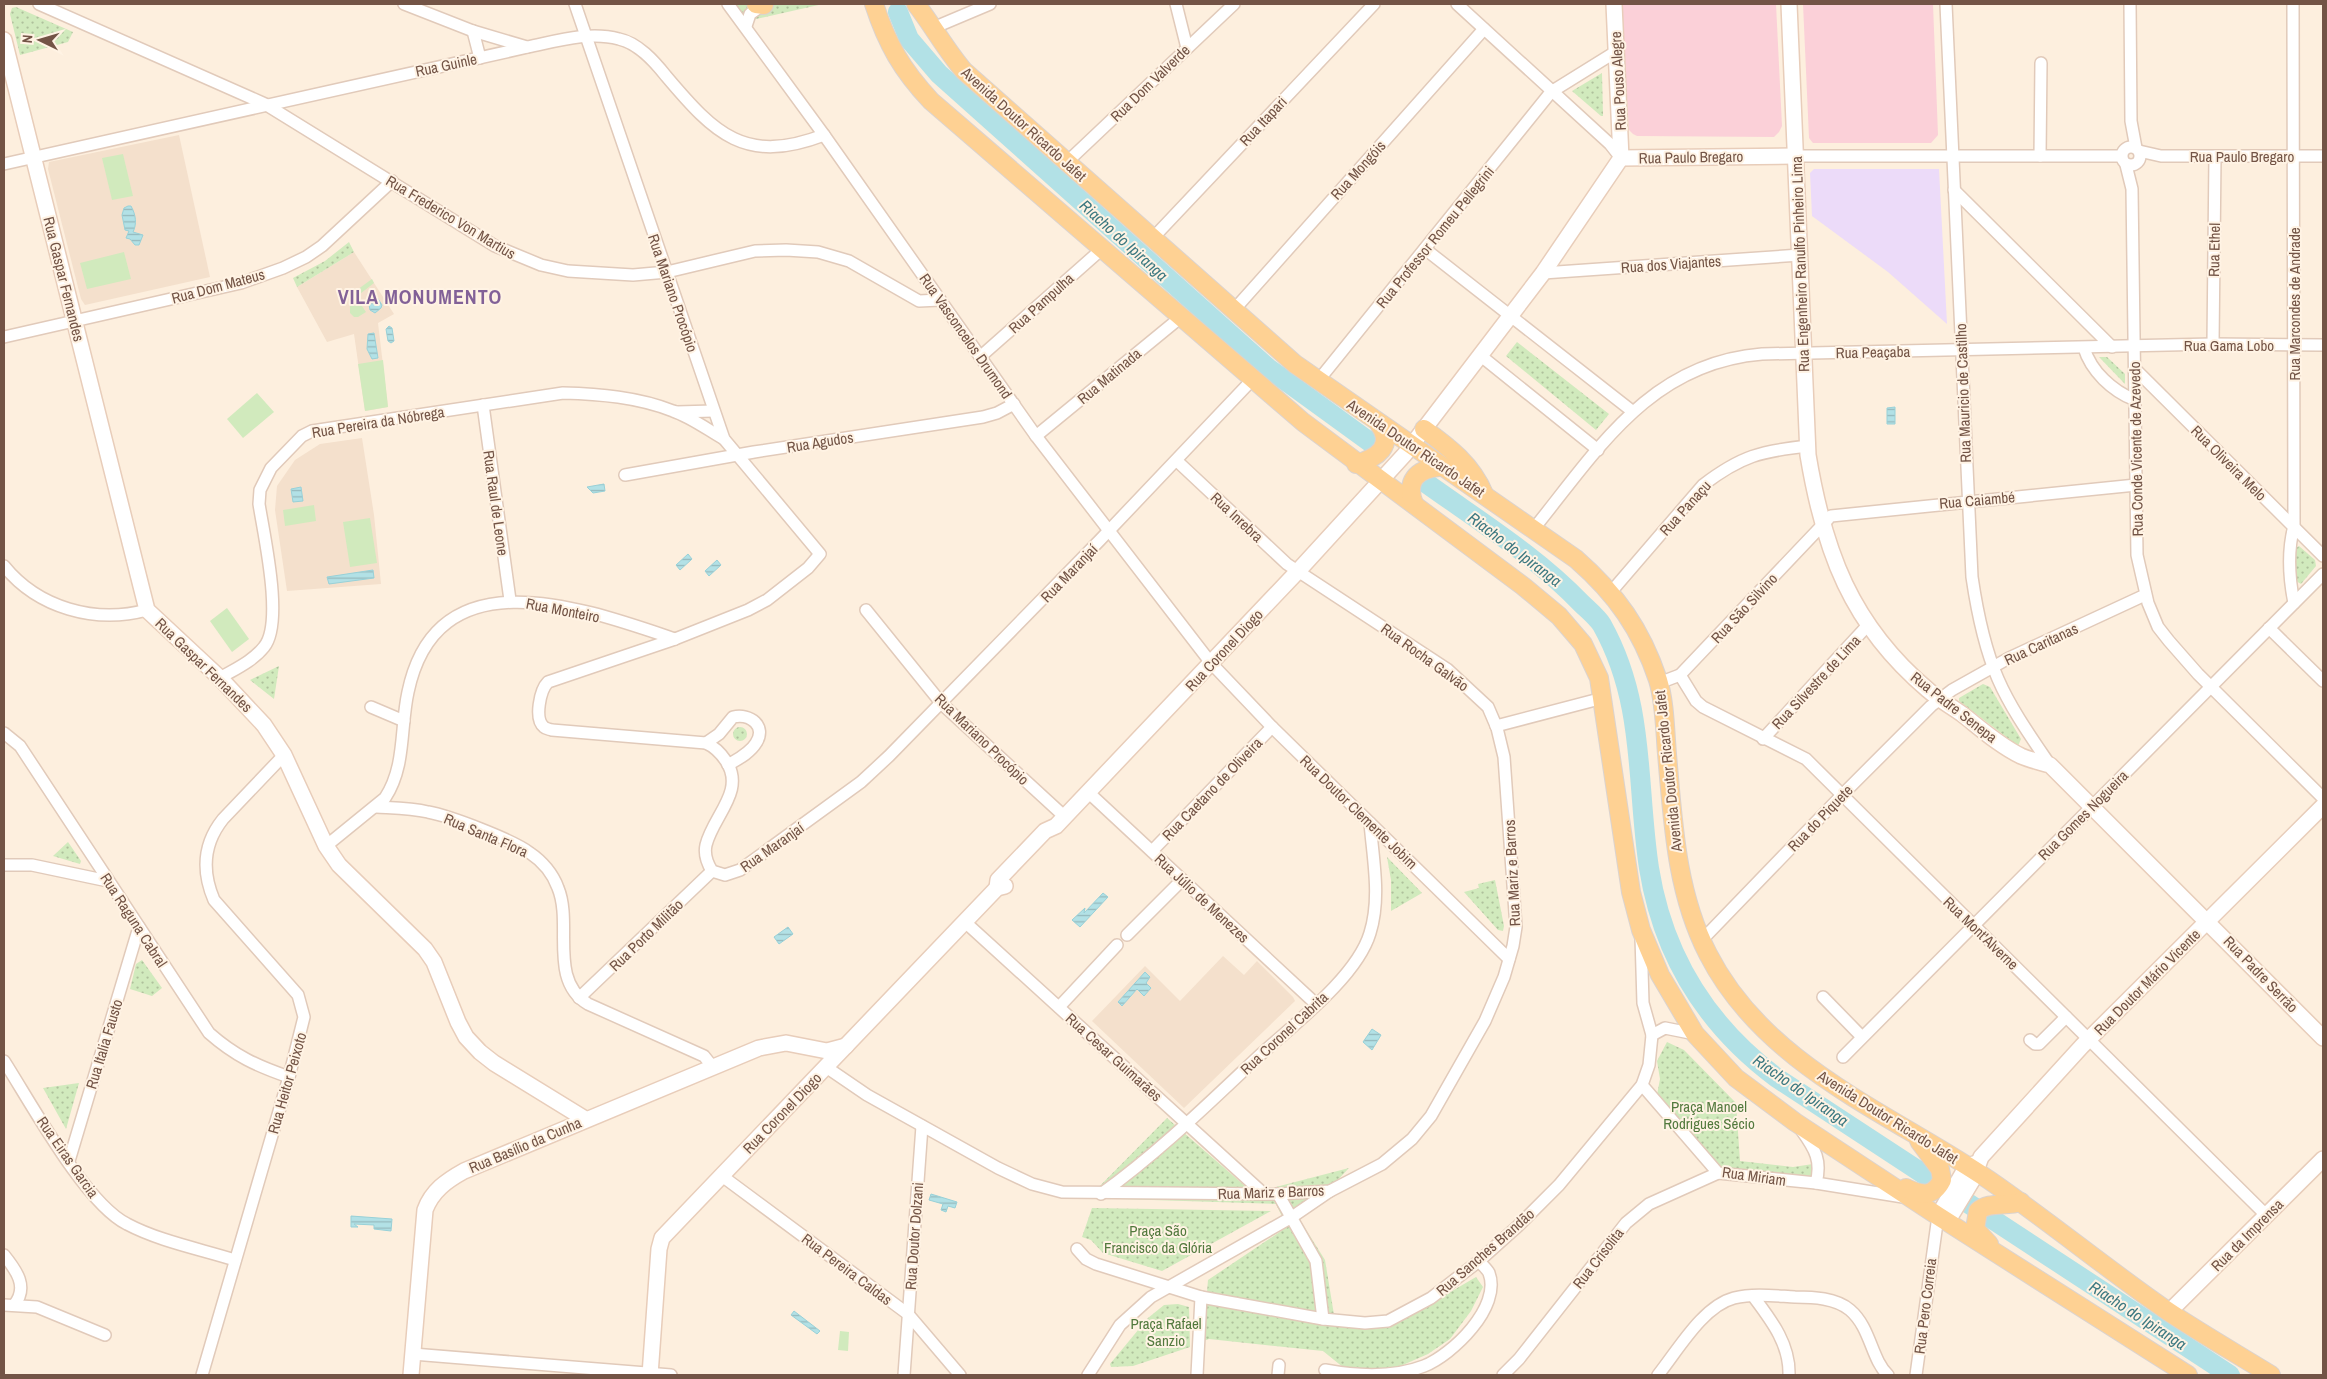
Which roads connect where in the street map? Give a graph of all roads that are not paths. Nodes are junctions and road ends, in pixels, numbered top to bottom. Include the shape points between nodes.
1 (39, 4) edge
2 (404, 4) edge
3 (575, 4) edge
4 (728, 4) edge
5 (763, 4) edge
6 (874, 4) edge
7 (916, 4) edge
8 (990, 4) edge
9 (1176, 4) edge
10 (1234, 4) edge
11 (1374, 4) edge
12 (1456, 4) edge
13 (1614, 4) edge
14 (1789, 4) edge
15 (1946, 4) edge
16 (2130, 4) edge
17 (2294, 4) edge
18 (930, 17) edge
19 (746, 26) junction
20 (1484, 29) junction
21 (473, 31) junction
22 (586, 37) junction
23 (4, 40) edge
24 (528, 47) junction
25 (1187, 48) junction
26 (1617, 51) junction
27 (480, 58) junction
28 (2041, 63) dead end
29 (1551, 92) junction
30 (296, 97) junction
31 (264, 104) junction
32 (292, 120) junction
33 (824, 135) junction
34 (1795, 156) junction
35 (1953, 156) junction
36 (2040, 156) junction
37 (2132, 156) junction
38 (2215, 156) junction
39 (2294, 156) junction
40 (2323, 156) edge
41 (33, 157) junction
42 (1621, 158) junction
43 (1066, 163) junction
44 (4, 164) edge
45 (392, 181) junction
46 (1954, 190) junction
47 (1152, 239) junction
48 (1103, 248) junction
49 (1425, 250) junction
50 (1800, 255) junction
51 (666, 272) junction
52 (1543, 273) junction
53 (940, 300) junction
54 (1233, 311) junction
55 (1511, 316) junction
56 (1181, 317) junction
57 (74, 320) junction
58 (4, 337) edge
59 (2213, 344) junction
60 (2295, 345) junction
61 (2323, 345) edge
62 (2134, 346) junction
63 (2112, 347) junction
64 (2084, 348) junction
65 (1961, 350) junction
66 (1804, 353) junction
67 (1481, 356) junction
68 (980, 357) junction
69 (2135, 369) junction
70 (1252, 380) junction
71 (1318, 381) junction
72 (2135, 400) junction
73 (1014, 404) junction
74 (483, 405) junction
75 (713, 411) junction
76 (1632, 411) junction
77 (675, 412) junction
78 (1379, 424) junction
79 (1424, 428) junction
80 (1036, 436) junction
81 (724, 439) junction
82 (1808, 446) junction
83 (1411, 447) junction
84 (1598, 450) junction
85 (737, 456) junction
86 (1176, 461) junction
87 (1356, 464) junction
88 (1440, 467) junction
89 (625, 475) dead end
90 (1386, 476) junction
91 (2136, 485) junction
92 (1484, 494) junction
93 (1967, 501) junction
94 (1414, 504) junction
95 (1822, 523) junction
96 (2294, 526) junction
97 (1110, 531) junction
98 (1532, 531) junction
99 (2323, 556) edge
100 (4, 566) edge
101 (1299, 570) junction
102 (2323, 574) edge
103 (1611, 592) junction
104 (2145, 595) junction
105 (510, 600) junction
106 (2294, 603) junction
107 (147, 610) junction
108 (866, 610) dead end
109 (1868, 625) junction
110 (2270, 628) junction
111 (675, 638) junction
112 (1211, 663) junction
113 (1994, 666) junction
114 (1680, 675) junction
115 (220, 678) junction
116 (2323, 681) edge
117 (1659, 683) junction
118 (2211, 686) junction
119 (1603, 698) junction
120 (1941, 699) junction
121 (942, 704) junction
122 (370, 707) dead end
123 (404, 722) junction
124 (1496, 726) junction
125 (1272, 727) junction
126 (4, 733) edge
127 (1763, 739) junction
128 (706, 743) junction
129 (284, 755) junction
130 (2050, 764) junction
131 (728, 765) junction
132 (1088, 792) junction
133 (1842, 795) junction
134 (2323, 798) edge
135 (2092, 806) junction
136 (2323, 806) edge
137 (376, 807) junction
138 (1060, 822) junction
139 (1370, 823) junction
140 (326, 846) junction
141 (1152, 851) junction
142 (4, 865) edge
143 (712, 871) junction
144 (1182, 880) junction
145 (108, 881) junction
146 (2208, 920) junction
147 (965, 922) junction
148 (1972, 926) junction
149 (139, 927) junction
150 (1641, 930) junction
151 (1128, 935) dead end
152 (1701, 940) junction
153 (1117, 945) dead end
154 (1509, 959) junction
155 (1823, 997) dead end
156 (579, 998) junction
157 (1316, 1004) junction
158 (1059, 1007) junction
159 (2066, 1016) junction
160 (1695, 1034) junction
161 (1652, 1035) junction
162 (1862, 1037) junction
163 (2323, 1038) edge
164 (2089, 1039) junction
165 (2030, 1040) dead end
166 (795, 1045) junction
167 (847, 1046) junction
168 (1842, 1057) dead end
169 (4, 1062) edge
170 (712, 1066) junction
171 (826, 1067) junction
172 (290, 1077) junction
173 (1642, 1085) junction
174 (585, 1119) junction
175 (1795, 1122) junction
176 (1186, 1124) junction
177 (922, 1126) junction
178 (1912, 1132) junction
179 (2323, 1159) edge
180 (68, 1161) junction
181 (1970, 1171) junction
182 (1718, 1173) junction
183 (722, 1176) junction
184 (1816, 1183) junction
185 (1330, 1191) junction
186 (1101, 1194) junction
187 (1264, 1194) junction
188 (1278, 1194) junction
189 (1916, 1196) junction
190 (2021, 1202) junction
191 (2267, 1216) junction
192 (1292, 1217) junction
193 (1943, 1218) junction
194 (1077, 1249) dead end
195 (1997, 1253) junction
196 (4, 1255) edge
197 (235, 1260) junction
198 (1478, 1262) junction
199 (1171, 1287) junction
200 (1754, 1296) junction
201 (1201, 1297) junction
202 (9, 1305) edge
203 (2169, 1312) junction
204 (908, 1314) junction
205 (1323, 1318) junction
206 (105, 1335) dead end
207 (413, 1354) junction
208 (532, 1363) junction
209 (1325, 1370) dead end
210 (650, 1374) edge
211 (202, 1375) edge
212 (411, 1375) edge
213 (531, 1375) edge
214 (671, 1375) edge
215 (904, 1375) edge
216 (960, 1375) edge
217 (1088, 1375) edge
218 (1197, 1375) edge
219 (1503, 1375) edge
220 (1658, 1375) edge
221 (1789, 1375) edge
222 (1888, 1375) edge
223 (1916, 1375) edge
224 (2188, 1375) edge
225 (2271, 1375) edge

1 - 31 street, Rua Frederico Von Martius
2 - 21 street
3 - 22 street, Rua Mariano Procópio
4 - 19 street, Rua Vasconcelos Drumond
5 - 19 street via 750,14
6 - 48 main road via 884,33 915,84
7 - 18 main road, Avenida Doutor Ricardo Jafet
8 - 18 street
9 - 25 street
10 - 25 street, Rua Dom Valverde
11 - 47 street, Rua Itapari
12 - 20 street
13 - 26 street, Rua Pouso Alegre
14 - 34 street, Rua Engenheiro Ranulfo Pinheiro Lima
15 - 35 street, Rua Mauricio de Castilho
16 - 37 street, Rua Conde Vicente de Azevedo
17 - 39 street, Rua Marcondes de Andrade
18 - 43 main road, Avenida Doutor Ricardo Jafet via 943,45 964,71
19 - 33 street, Rua Vasconcelos Drumond
20 - 29 street
20 - 54 street, Rua Mongóis
21 - 24 street
21 - 27 street
22 - 24 street, Rua Guinle
22 - 33 street, Rua Guinle via 621,39 638,48 692,107 716,129 734,139 754,146 779,148
22 - 51 street, Rua Mariano Procópio
23 - 41 street, Rua Gaspar Fernandes
24 - 27 street, Rua Guinle
25 - 43 street, Rua Dom Valverde
26 - 29 street, Rua Professor Romeu Pellegrini
26 - 42 street, Rua Pouso Alegre
27 - 30 street, Rua Guinle
28 - 36 street
29 - 42 street via 1610,144
29 - 49 street, Rua Professor Romeu Pellegrini
30 - 31 street, Rua Guinle
30 - 32 street
31 - 32 street, Rua Frederico Von Martius
31 - 41 street, Rua Guinle
32 - 45 street, Rua Frederico Von Martius
33 - 53 street, Rua Vasconcelos Drumond
34 - 35 street, Rua Paulo Bregaro
34 - 42 street, Rua Paulo Bregaro
34 - 50 street, Rua Engenheiro Ranulfo Pinheiro Lima
35 - 36 street, Rua Paulo Bregaro
35 - 46 street, Rua Mauricio de Castilho
36 - 37 street, Rua Paulo Bregaro
37 - 38 street, Rua Paulo Bregaro
37 - 62 street, Rua Conde Vicente de Azevedo
38 - 39 street, Rua Paulo Bregaro
38 - 59 street, Rua Ethel
39 - 40 street, Rua Paulo Bregaro
39 - 60 street, Rua Marcondes de Andrade
41 - 44 street, Rua Guinle
41 - 57 street, Rua Gaspar Fernandes
42 - 52 street, Rua Paulo Bregaro
43 - 47 main road, Avenida Doutor Ricardo Jafet
45 - 51 street, Rua Frederico Von Martius via 495,246 541,265 603,274
45 - 57 street, Rua Dom Mateus via 322,246 283,268 241,283
46 - 63 street
46 - 65 street, Rua Mauricio de Castilho
47 - 54 main road, Avenida Doutor Ricardo Jafet
48 - 56 main road
48 - 68 street, Rua Pampulha
49 - 55 street
49 - 71 street, Rua Professor Romeu Pellegrini
50 - 52 street, Rua dos Viajantes
50 - 66 street, Rua Engenheiro Ranulfo Pinheiro Lima
51 - 53 street, Rua Frederico Von Martius via 755,251 818,252 849,261 919,301
51 - 75 street, Rua Mariano Procópio
52 - 55 street, Rua Paulo Bregaro
53 - 68 street, Rua Vasconcelos Drumond
54 - 71 main road, Avenida Doutor Ricardo Jafet
55 - 67 street, Rua Paulo Bregaro
55 - 76 street
56 - 70 main road
56 - 80 street, Rua Matinada
57 - 58 street, Rua Dom Mateus
57 - 107 street, Rua Gaspar Fernandes
59 - 60 street, Rua Gama Lobo
59 - 62 street, Rua Gama Lobo
60 - 61 street, Rua Gama Lobo
60 - 96 street, Rua Marcondes de Andrade
62 - 63 street, Rua Peaçaba
62 - 69 street, Rua Conde Vicente de Azevedo
63 - 64 street, Rua Peaçaba
64 - 65 street, Rua Peaçaba
64 - 72 street via 2095,370 2117,391
65 - 66 street, Rua Peaçaba
65 - 93 street, Rua Mauricio de Castilho
66 - 76 street, Rua Peaçaba via 1722,359 1676,379
66 - 82 street, Rua Engenheiro Ranulfo Pinheiro Lima
67 - 79 street, Rua Paulo Bregaro
67 - 84 street
68 - 73 street, Rua Vasconcelos Drumond
69 - 72 street, Rua Conde Vicente de Azevedo
69 - 96 street, Rua Oliveira Melo
70 - 86 street, Rua Maranjaí
70 - 87 main road
71 - 78 main road, Avenida Doutor Ricardo Jafet
72 - 91 street, Rua Conde Vicente de Azevedo
73 - 80 street, Rua Vasconcelos Drumond
73 - 85 street, Rua Agudos via 991,416
74 - 77 street, Rua Pereira da Nóbrega via 570,393 635,401
74 - 105 street, Rua Raul de Leone
74 - 115 street, Rua Pereira da Nóbrega via 307,433 271,468 260,490 259,504 274,614 271,633 266,646 256,656
75 - 77 street, Rua Pereira da Nóbrega
75 - 81 street, Rua Mariano Procópio
76 - 84 street, Rua Peaçaba
77 - 81 street, Rua Pereira da Nóbrega
78 - 83 main road, Avenida Doutor Ricardo Jafet
78 - 87 main road via 1385,436 1382,448 1374,459
79 - 83 street, Rua Paulo Bregaro
79 - 92 main road via 1466,465
80 - 97 street, Rua Vasconcelos Drumond
81 - 85 street, Rua Mariano Procópio
82 - 95 street, Rua Engenheiro Ranulfo Pinheiro Lima
82 - 103 street, Rua Panaçu via 1755,454 1720,472 1703,485
83 - 88 main road, Avenida Doutor Ricardo Jafet
83 - 90 street, Rua Paulo Bregaro
84 - 98 street, Rua Peaçaba
85 - 89 street, Rua Agudos
85 - 111 street, Rua Mariano Procópio via 820,554 808,568 767,600
86 - 97 street, Rua Maranjaí
86 - 101 street, Rua Inrebra via 1287,564
87 - 90 main road
88 - 92 main road, Avenida Doutor Ricardo Jafet
88 - 94 main road via 1425,468 1416,477 1410,489
90 - 94 main road
90 - 101 street, Rua Coronel Diogo
91 - 93 street, Rua Caiambé
91 - 104 street, Rua Conde Vicente de Azevedo via 2137,555
92 - 98 main road, Avenida Doutor Ricardo Jafet
93 - 95 street, Rua Caiambé via 1839,514
93 - 113 street, Rua Mauricio de Castilho via 1976,606
94 - 119 main road via 1559,616 1582,644 1599,678
95 - 109 street, Rua Padre Senepa via 1845,585
95 - 114 street, Rua São Silvino
96 - 99 street, Rua Oliveira Melo
96 - 106 street, Rua Marcondes de Andrade via 2290,540 2290,580
97 - 112 street, Rua Vasconcelos Drumond
97 - 121 street, Rua Maranjaí
98 - 103 main road, Avenida Doutor Ricardo Jafet via 1576,560
100 - 107 street via 13,578 58,606 79,612 114,615
101 - 112 street, Rua Coronel Diogo
101 - 124 street, Rua Rocha Galvão via 1447,669 1488,707
102 - 106 street, Rua Gomes Nogueira
103 - 117 main road, Avenida Doutor Ricardo Jafet via 1630,619
104 - 113 street, Rua Caritanas
104 - 118 street, Rua Conde Vicente de Azevedo via 2164,634
105 - 111 street, Rua Monteiro via 564,607
105 - 123 street, Rua Monteiro via 469,608 437,631 415,670
106 - 110 street, Rua Gomes Nogueira
107 - 115 street, Rua Gaspar Fernandes
108 - 121 street, Rua Mariano Procópio
109 - 120 street, Rua Padre Senepa via 1901,665
109 - 127 street, Rua Silvestre de Lima
110 - 116 street
110 - 118 street, Rua Gomes Nogueira
111 - 128 street via 548,682 540,695 541,722 552,730
112 - 125 street, Rua Doutor Clemente Jobim
112 - 132 street, Rua Coronel Diogo
113 - 120 street, Rua Caritanas
113 - 130 street, Rua Mauricio de Castilho via 2011,704
114 - 117 street, Rua São Silvino
114 - 127 street, Rua Mont'Alverne via 1703,707
115 - 129 street, Rua Gaspar Fernandes via 251,709
117 - 152 main road, Avenida Doutor Ricardo Jafet via 1679,874
118 - 134 street, Rua Conde Vicente de Azevedo
118 - 135 street, Rua Gomes Nogueira
119 - 124 street
119 - 150 main road via 1631,892
120 - 130 street, Rua Padre Senepa via 2011,750
120 - 133 street, Rua do Piquete
121 - 138 street, Rua Mariano Procópio
121 - 143 street, Rua Maranjaí via 861,782 750,864 730,874
122 - 123 street
123 - 137 street, Rua Monteiro via 398,772 391,789
124 - 154 street, Rua Mariz e Barros via 1504,757 1516,927
125 - 139 street, Rua Doutor Clemente Jobim
125 - 141 street, Rua Caetano de Oliveira
126 - 145 street, Rua Raguna Cabral via 20,746
127 - 133 street, Rua Mont'Alverne via 1806,759
128 - 131 street via 718,750
128 - 131 street via 719,734 733,717 744,716 755,721 759,728 757,742
129 - 140 street, Rua Gaspar Fernandes
129 - 172 street, Rua Heitor Peixoto via 214,830 205,868 214,900 298,995 303,1007 304,1027
130 - 135 street, Rua Padre Senepa
131 - 143 street via 732,776 730,793 706,843 706,859
132 - 138 street, Rua Coronel Diogo
132 - 141 street, Rua Júlio de Menezes
133 - 148 street, Rua Mont'Alverne
133 - 152 street, Rua do Piquete
135 - 146 street, Rua Padre Serrão
135 - 148 street, Rua Gomes Nogueira
136 - 146 street, Rua Doutor Mário Vicente
137 - 140 street
137 - 156 street, Rua Santa Flora via 438,814 530,852 544,865 559,890 564,960 570,983
138 - 147 street, Rua Coronel Diogo via 1052,838
139 - 154 street, Rua Doutor Clemente Jobim
139 - 157 street, Rua Coronel Cabrita via 1376,906 1370,934 1341,980
140 - 174 street, Rua Gaspar Fernandes via 339,865 415,939 434,962 458,1022 480,1052 494,1064
141 - 144 street, Rua Júlio de Menezes
142 - 145 street via 32,865
143 - 156 street, Rua Porto Militão
144 - 151 street
144 - 157 street, Rua Júlio de Menezes
145 - 149 street, Rua Raguna Cabral
146 - 163 street, Rua Padre Serrão
146 - 164 street, Rua Doutor Mário Vicente
147 - 158 street, Rua Cesar Guimarães
147 - 167 street, Rua Coronel Diogo
148 - 159 street, Rua Mont'Alverne
148 - 162 street, Rua Gomes Nogueira
149 - 172 street, Rua Raguna Cabral via 209,1033 234,1054
149 - 180 street, Rua Italia Fausto
150 - 160 main road via 1660,975
150 - 161 street, Rua Sanches Brandão via 1644,1002
152 - 178 main road, Avenida Doutor Ricardo Jafet via 1725,986 1752,1018 1792,1056
153 - 158 street
154 - 185 street, Rua Mariz e Barros via 1485,1021 1431,1116 1412,1139 1382,1164
155 - 162 street
156 - 170 street via 704,1056
157 - 176 street, Rua Coronel Cabrita
158 - 176 street, Rua Cesar Guimarães
159 - 164 street, Rua Mont'Alverne
159 - 165 street via 2041,1043 2035,1044
160 - 161 street via 1665,1028
160 - 175 main road via 1736,1078
161 - 173 street, Rua Sanches Brandão via 1649,1065
162 - 168 street, Rua Gomes Nogueira
164 - 181 street, Rua Doutor Mário Vicente
164 - 191 street, Rua Mont'Alverne
166 - 167 street, Rua Basílio da Cunha via 826,1051
166 - 170 street, Rua Basílio da Cunha via 773,1044
166 - 171 street
167 - 171 street, Rua Coronel Diogo
169 - 180 street, Rua Eiras Garcia
170 - 174 street, Rua Basílio da Cunha
171 - 177 street, Rua Mariz e Barros
171 - 183 street, Rua Coronel Diogo
172 - 197 street, Rua Heitor Peixoto
173 - 182 street, Rua Miriam
173 - 198 street, Rua Sanches Brandão via 1559,1186
174 - 207 street, Rua Basílio da Cunha via 464,1171 434,1192 425,1210
175 - 184 street via 1817,1152 1819,1170
175 - 189 main road via 1880,1177
176 - 186 street, Rua Coronel Cabrita
176 - 187 street, Rua Cesar Guimarães
177 - 186 street, Rua Mariz e Barros via 1032,1184 1062,1192
177 - 204 street, Rua Doutor Dolzani
178 - 181 main road, Avenida Doutor Ricardo Jafet
178 - 189 main road via 1943,1176 1934,1192
179 - 191 street, Rua da Imprensa
180 - 197 street, Rua Eiras Garcia via 94,1197 126,1224
181 - 190 main road, Avenida Doutor Ricardo Jafet
181 - 193 street, Rua Doutor Mário Vicente
182 - 184 street, Rua Miriam
182 - 219 street, Rua Crisolita via 1649,1204 1626,1223 1525,1352
183 - 204 street, Rua Pereira Caldas
183 - 210 street, Rua Coronel Diogo via 677,1220 660,1242
184 - 189 street, Rua Miriam
185 - 188 street, Rua Mariz e Barros
185 - 192 street
186 - 187 street, Rua Mariz e Barros
187 - 188 street, Rua Mariz e Barros
188 - 192 street
189 - 193 main road
190 - 195 main road via 2007,1206 1983,1206 1978,1211 1976,1229
190 - 203 main road, Avenida Doutor Ricardo Jafet
191 - 203 street, Rua da Imprensa
192 - 199 street
192 - 205 street via 1316,1261
193 - 195 main road
193 - 223 street, Rua Pero Correia via 1934,1238
194 - 199 street via 1090,1262
195 - 224 main road
196 - 202 street via 20,1278 21,1293
197 - 211 street, Rua Heitor Peixoto
198 - 205 street, Rua Sanches Brandão via 1431,1298 1396,1317 1364,1323
198 - 209 street via 1488,1272 1491,1286 1486,1305 1464,1339 1447,1353 1424,1366 1398,1372 1367,1374
199 - 201 street, Rua Sanches Brandão
199 - 217 street via 1151,1297 1120,1324
200 - 220 street via 1721,1302 1707,1313
200 - 221 street via 1786,1350 1790,1362
200 - 222 street via 1806,1297 1834,1301 1849,1309 1870,1338
201 - 205 street, Rua Sanches Brandão
201 - 218 street
202 - 206 street via 45,1310
203 - 225 main road, Avenida Doutor Ricardo Jafet
204 - 215 street, Rua Doutor Dolzani
204 - 216 street, Rua Pereira Caldas
207 - 208 street
207 - 212 street, Rua Basílio da Cunha
208 - 210 street
208 - 213 street
210 - 214 street

